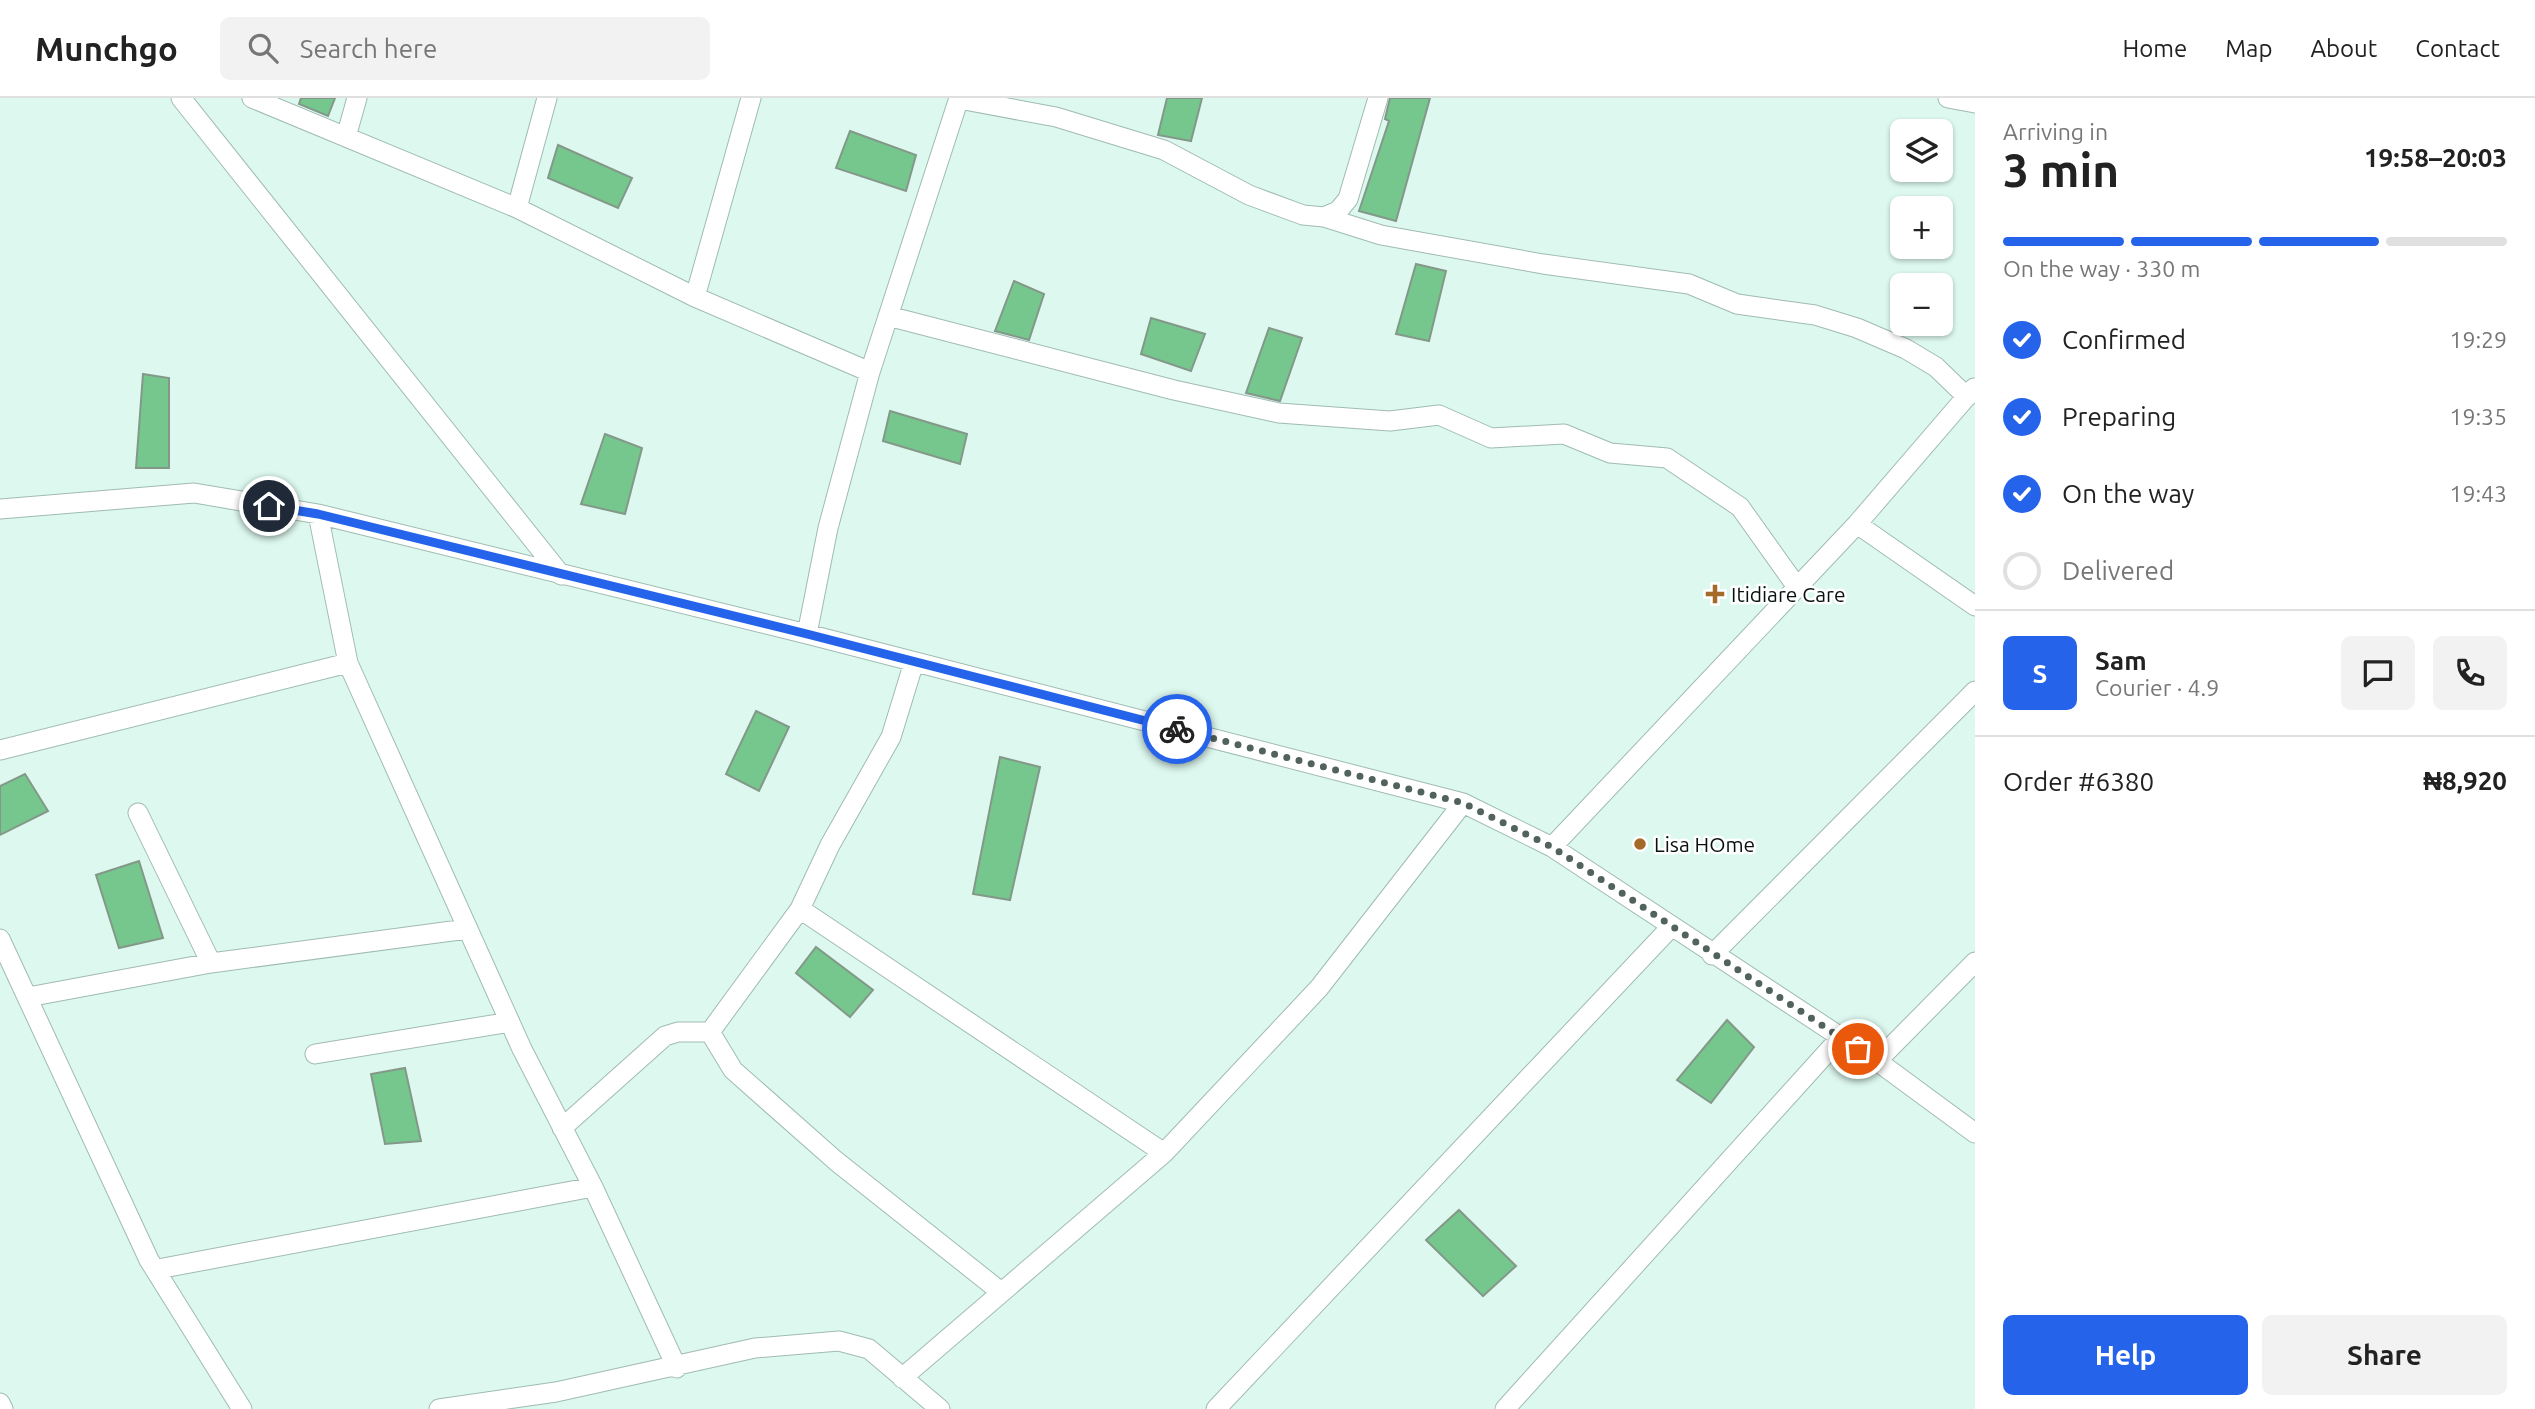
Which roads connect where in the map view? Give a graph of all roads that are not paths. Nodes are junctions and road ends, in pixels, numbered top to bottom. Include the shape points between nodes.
1 (181, 98) edge
2 (253, 98) edge
3 (357, 98) edge
4 (547, 98) edge
5 (751, 98) edge
6 (959, 98) edge
7 (1378, 98) edge
8 (1948, 98) edge
9 (1975, 103) edge
10 (346, 137) junction
11 (517, 208) junction
12 (1324, 217) junction
13 (695, 297) junction
14 (888, 316) junction
15 (870, 372) junction
16 (1971, 392) edge
17 (0, 509) edge
18 (318, 514) junction
19 (1857, 524) junction
20 (561, 575) junction
21 (1797, 587) junction
22 (1975, 606) edge
23 (807, 634) junction
24 (914, 662) junction
25 (348, 663) junction
26 (1975, 691) edge
27 (0, 750) edge
28 (1463, 803) junction
29 (138, 813) dead end
30 (1552, 847) junction
31 (800, 909) junction
32 (1672, 926) junction
33 (467, 929) junction
34 (2, 950) edge
35 (1712, 955) junction
36 (1975, 962) edge
37 (211, 964) junction
38 (28, 997) junction
39 (510, 1022) junction
40 (710, 1032) junction
41 (1840, 1038) junction
42 (315, 1054) dead end
43 (1877, 1061) junction
44 (562, 1128) junction
45 (1975, 1133) edge
46 (1164, 1153) junction
47 (593, 1187) junction
48 (158, 1269) junction
49 (1001, 1292) junction
50 (677, 1367) junction
51 (901, 1378) junction
52 (0, 1403) edge
53 (934, 1407) edge
54 (3, 1409) edge
55 (242, 1409) edge
56 (439, 1409) edge
57 (1216, 1409) edge
58 (1505, 1409) edge

1 - 20 street
2 - 10 street
3 - 10 street
4 - 11 street
5 - 13 street
6 - 12 street via 1056,117 1164,150 1249,194 1303,215
6 - 14 street
7 - 12 street via 1348,199 1338,211
8 - 9 street
10 - 11 street
11 - 13 street
12 - 16 street via 1381,235 1689,284 1737,304 1815,315 1906,349
13 - 15 street
14 - 15 street
14 - 21 street via 1147,384 1279,413 1390,421 1439,415 1491,438 1564,434 1610,453 1667,458 1740,507
15 - 23 street via 828,528
16 - 19 street
17 - 18 street via 194,493
18 - 20 street
18 - 25 street
19 - 21 street
19 - 22 street
20 - 23 street
21 - 30 street
23 - 24 street
24 - 28 street
24 - 31 street via 891,737
25 - 27 street
25 - 33 street
26 - 35 street
28 - 30 street
28 - 46 street via 1319,988
29 - 37 street
30 - 32 street
31 - 40 street
31 - 46 street
32 - 35 street
32 - 57 street
33 - 37 street
33 - 39 street
34 - 38 street
35 - 41 street
36 - 43 street
37 - 38 street
38 - 48 street via 149,1260
39 - 42 street
39 - 44 street
40 - 44 street via 665,1036
40 - 49 street via 733,1070 836,1161
41 - 43 street
41 - 58 street
43 - 45 street
44 - 47 street
46 - 49 street
47 - 48 street
47 - 50 street
48 - 55 street
49 - 51 street
50 - 51 street via 755,1348 839,1341 869,1349
50 - 56 street via 556,1392
51 - 53 street
52 - 54 street

